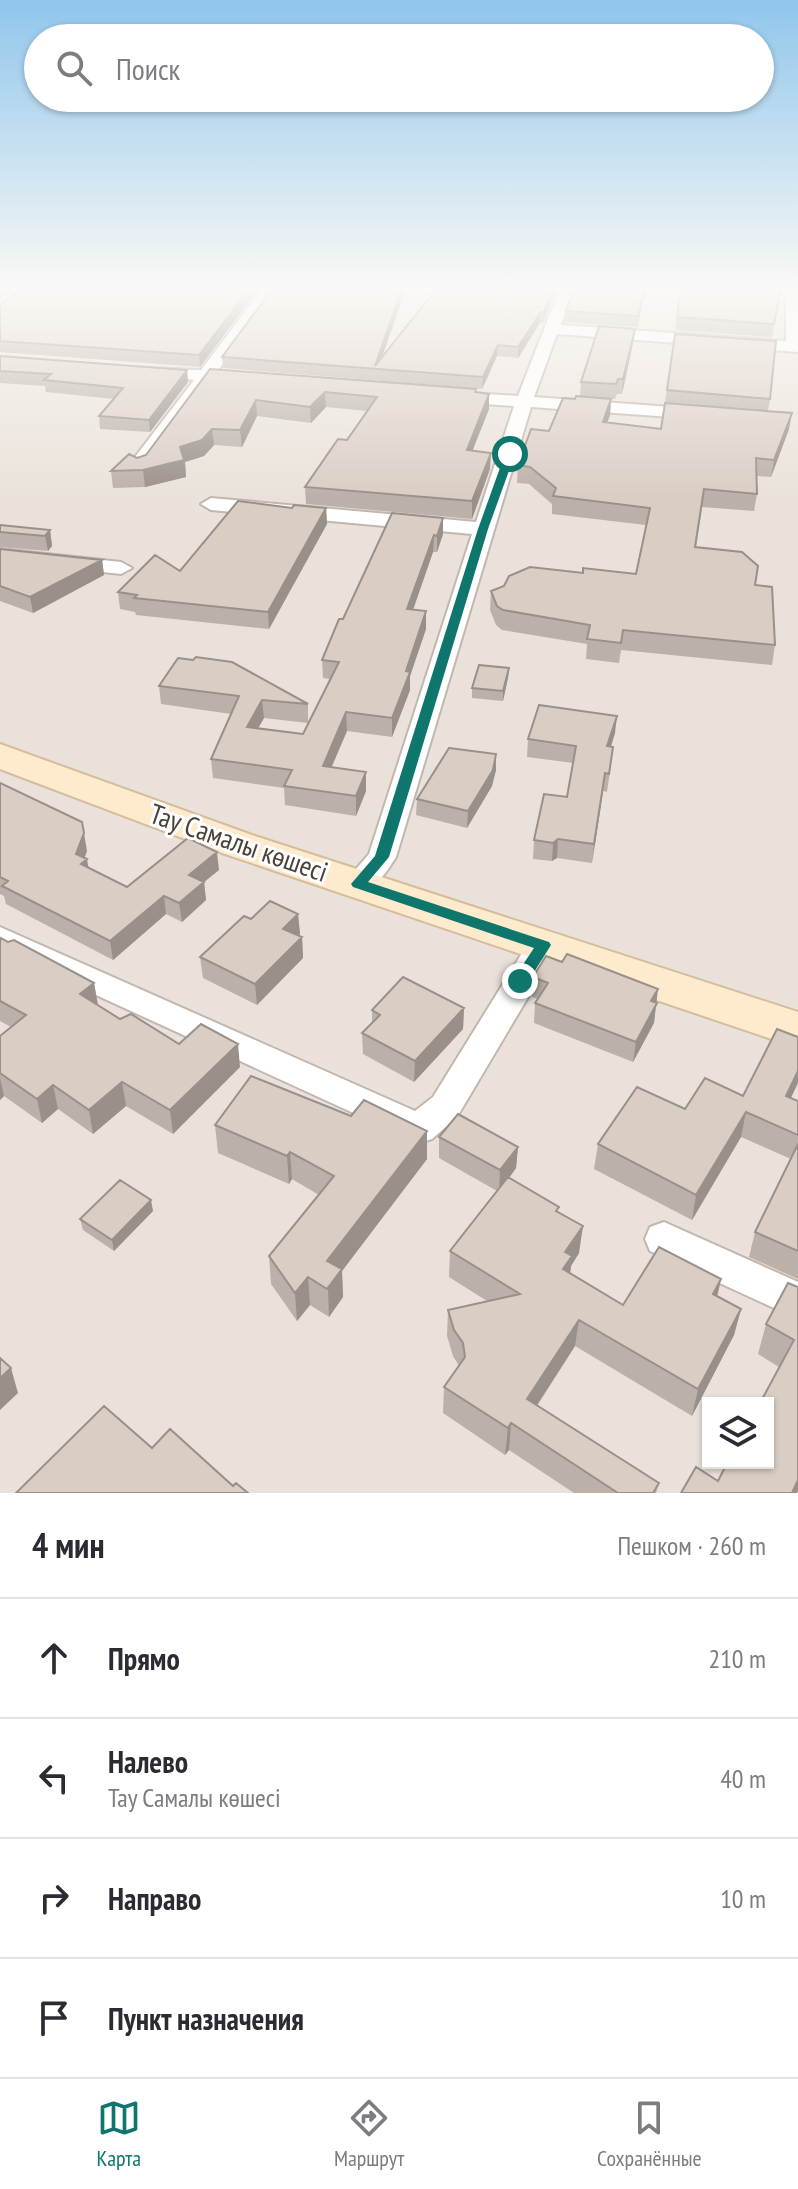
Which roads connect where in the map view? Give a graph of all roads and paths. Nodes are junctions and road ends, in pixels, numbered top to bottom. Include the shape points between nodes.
1 (217, 358) edge
2 (540, 358) edge
3 (140, 370) edge
4 (204, 375) junction
5 (254, 380) edge
6 (436, 395) edge
7 (524, 402) junction
8 (722, 416) edge
9 (138, 466) edge
10 (211, 504) dead end
11 (483, 529) junction
12 (0, 555) edge
13 (121, 568) dead end
14 (0, 756) edge
15 (358, 884) junction
16 (0, 938) edge
17 (543, 945) junction
18 (798, 1030) edge
19 (664, 1239) dead end
20 (798, 1301) edge

1 - 4 street
2 - 7 street
3 - 4 street
4 - 5 street
4 - 9 street
6 - 7 street
7 - 8 street
7 - 11 street
10 - 11 street
11 - 15 street via 382,857
12 - 13 street
14 - 15 street, Тау Самалы көшесі
15 - 17 street, Тау Самалы көшесі
16 - 17 street via 419,1129 445,1107
17 - 18 street, Тау Самалы көшесі
19 - 20 street

